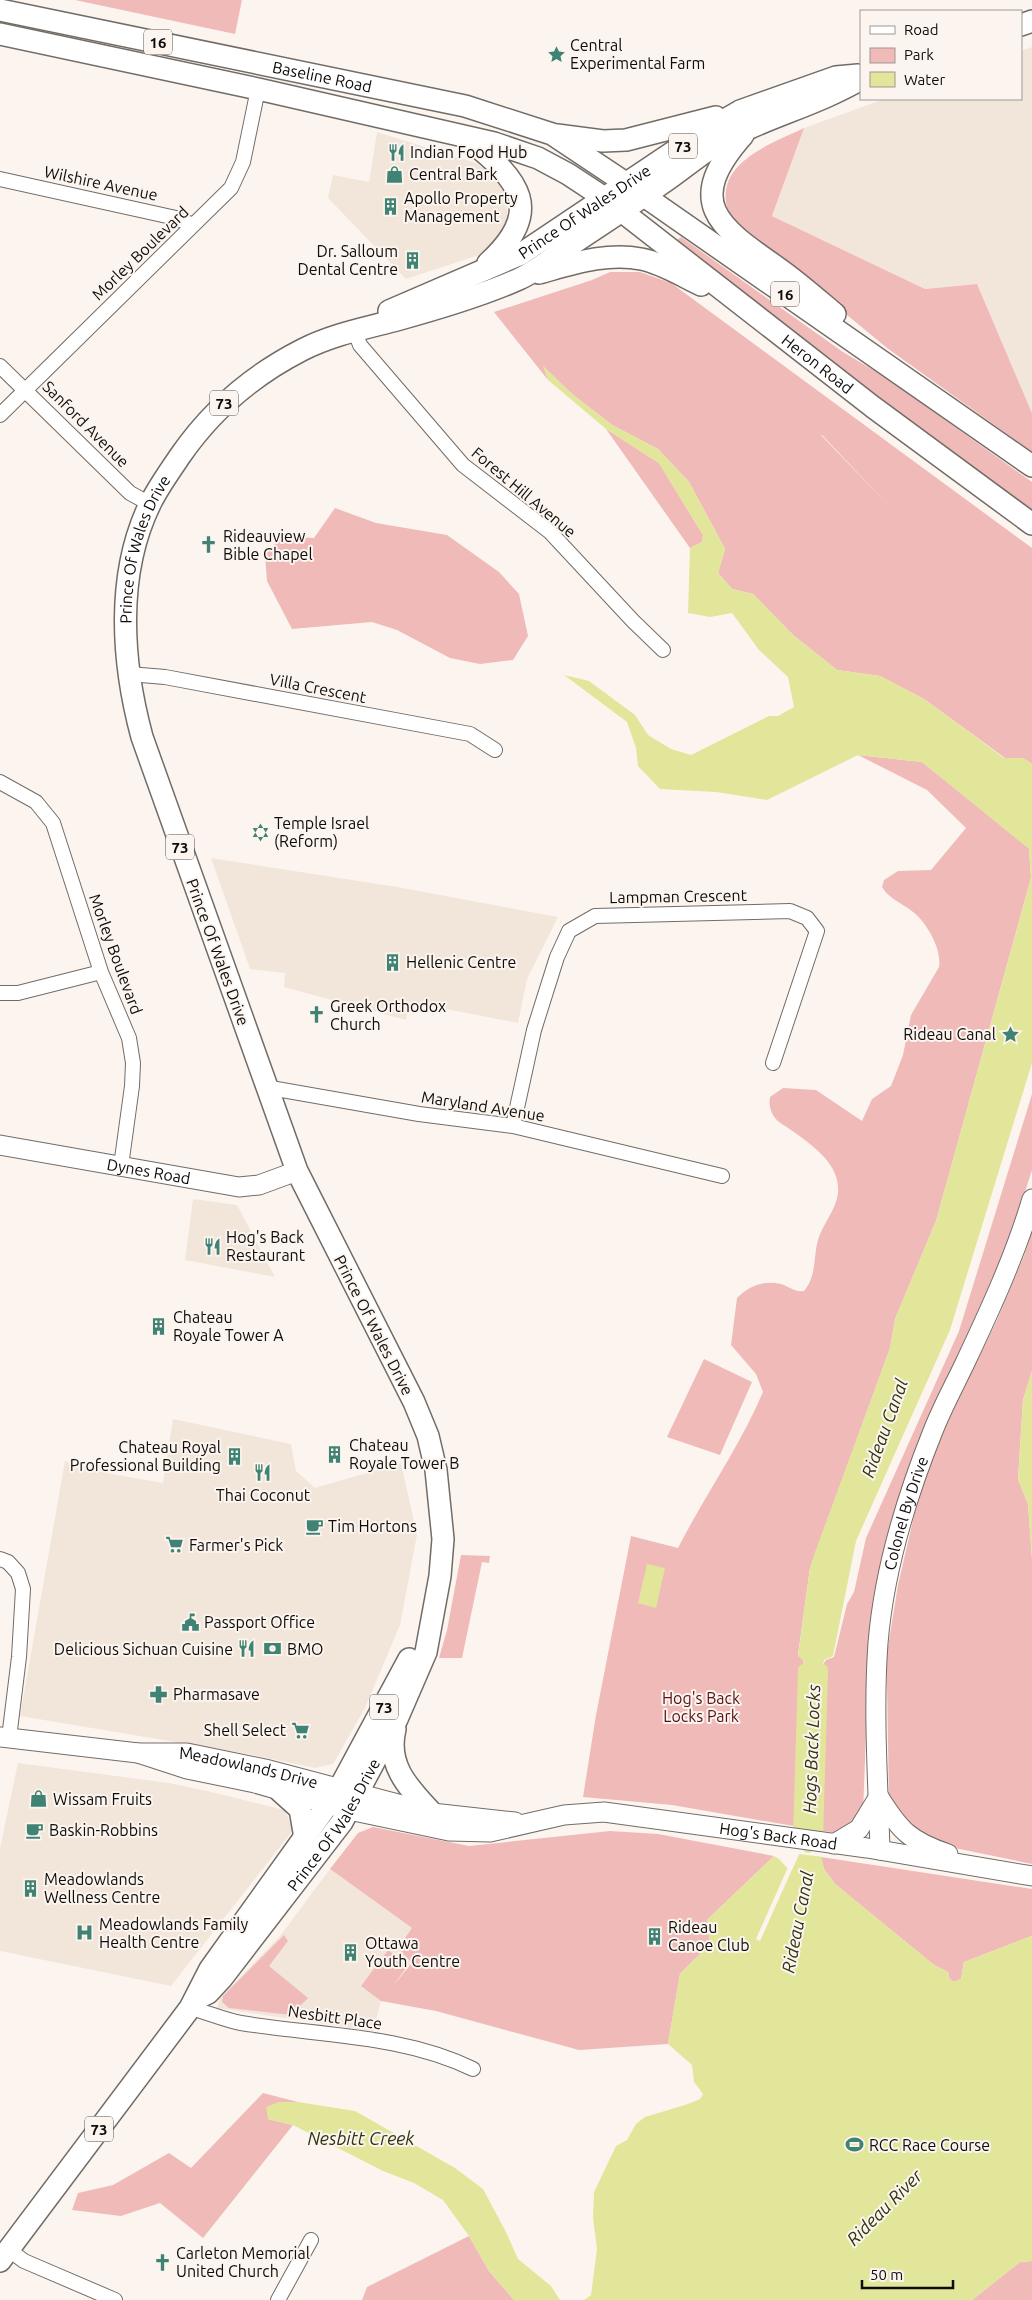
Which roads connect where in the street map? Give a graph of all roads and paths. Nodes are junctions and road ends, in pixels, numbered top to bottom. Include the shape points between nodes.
1 (0, 10) edge
2 (0, 34) edge
3 (860, 74) edge
4 (860, 80) edge
5 (258, 89) junction
6 (746, 118) junction
7 (552, 134) junction
8 (464, 136) junction
9 (0, 179) edge
10 (635, 190) junction
11 (614, 205) junction
12 (193, 225) junction
13 (475, 275) junction
14 (521, 278) junction
15 (448, 296) junction
16 (743, 307) junction
17 (358, 328) junction
18 (0, 366) edge
19 (25, 389) junction
20 (926, 392) junction
21 (0, 415) edge
22 (1032, 466) edge
23 (150, 504) junction
24 (1032, 524) edge
25 (663, 650) dead end
26 (129, 674) junction
27 (495, 750) dead end
28 (0, 782) edge
29 (101, 972) junction
30 (0, 992) edge
31 (773, 1064) dead end
32 (265, 1087) junction
33 (514, 1126) junction
34 (0, 1145) edge
35 (121, 1166) junction
36 (297, 1172) junction
37 (722, 1176) dead end
38 (1032, 1199) edge
39 (0, 1559) edge
40 (429, 1625) junction
41 (397, 1719) junction
42 (4, 1737) edge
43 (138, 1753) junction
44 (280, 1791) junction
45 (878, 1796) junction
46 (344, 1800) junction
47 (432, 1813) junction
48 (524, 1824) junction
49 (305, 1838) junction
50 (834, 1844) junction
51 (880, 1850) junction
52 (994, 1870) junction
53 (1032, 1876) edge
54 (193, 2003) junction
55 (473, 2069) dead end
56 (310, 2240) dead end
57 (4, 2256) edge
58 (115, 2300) edge
59 (278, 2300) edge

1 - 7 main road, Baseline Road / 16 via 465,106
2 - 5 main road, Baseline Road / 16
3 - 6 main road, Prince Of Wales Drive / 73 via 836,77
4 - 6 main road, Prince Of Wales Drive / 73 via 841,91
5 - 8 main road, Baseline Road / 16
5 - 12 street, Morley Boulevard via 249,143 239,170 230,188
6 - 7 main road via 626,140 603,141
6 - 10 main road, Prince Of Wales Drive / 73 via 707,150
6 - 20 main road via 714,179 714,206 723,225
7 - 10 main road, Baseline Road / 16
8 - 11 main road, Baseline Road / 16 via 538,158
8 - 13 main road via 507,174 519,200 518,221 510,241
9 - 12 street, Wilshire Avenue via 176,218
10 - 11 main road, Prince Of Wales Drive / 73
10 - 20 main road, 16
11 - 13 main road, Prince Of Wales Drive / 73
11 - 14 main road, Prince Of Wales Drive / 73
11 - 16 main road, Heron Road / 16
12 - 19 street, Morley Boulevard
13 - 15 main road, Prince Of Wales Drive / 73
14 - 15 main road, Prince Of Wales Drive / 73
14 - 16 main road via 608,257 642,259
15 - 17 main road, Prince Of Wales Drive / 73 via 394,308
16 - 24 main road, Heron Road / 16
17 - 23 main road, Prince Of Wales Drive / 73 via 302,349 222,405 186,448
17 - 25 street, Forest Hill Avenue via 360,345 463,465 550,532
18 - 19 street, Sanford Avenue
19 - 21 street, Morley Boulevard
19 - 23 street, Sanford Avenue via 130,493
20 - 22 main road, 16
23 - 26 main road, Prince Of Wales Drive / 73 via 135,546 128,587
26 - 27 street, Villa Crescent via 165,677 470,734
26 - 32 main road, Prince Of Wales Drive / 73 via 142,737
28 - 29 street, Morley Boulevard via 36,802 53,823
29 - 30 street via 18,993
29 - 35 street, Morley Boulevard via 129,1038 133,1063
31 - 33 street, Lampman Crescent via 817,931 807,918 790,911 595,916 569,931 557,957 534,1030
32 - 33 street, Maryland Avenue via 419,1114
32 - 36 main road, Prince Of Wales Drive / 73
33 - 37 street, Maryland Avenue
34 - 35 main road, Dynes Road
35 - 36 main road, Dynes Road via 239,1188
36 - 40 main road, Prince Of Wales Drive / 73 via 414,1402 430,1444 439,1489 443,1539 440,1576
38 - 45 main road, Colonel By Drive via 1023,1230 987,1316 917,1472 895,1548 878,1642
39 - 42 street via 8,1562 18,1574 23,1589 19,1657
40 - 41 main road, Prince Of Wales Drive / 73 via 426,1652
40 - 46 main road, Prince Of Wales Drive / 73
41 - 46 main road, Prince Of Wales Drive / 73
41 - 47 main road via 392,1743 397,1768 407,1786
42 - 43 main road, Meadowlands Drive
43 - 44 main road, Meadowlands Drive via 187,1769
43 - 46 main road, Meadowlands Drive via 187,1753 265,1769
44 - 46 main road, Meadowlands Drive
44 - 49 main road via 300,1809
45 - 50 main road via 863,1824
45 - 51 main road, Colonel By Drive
45 - 52 main road via 895,1824 906,1834 929,1847
46 - 47 main road, Hog's Back Road
46 - 48 main road, Hog's Back Road via 449,1830 490,1832
46 - 49 main road, Prince Of Wales Drive / 73
46 - 54 main road, Prince Of Wales Drive / 73 via 315,1860 222,1978
47 - 48 main road, Hog's Back Road
48 - 50 main road, Hog's Back Road via 569,1814 604,1812
49 - 54 main road, Prince Of Wales Drive / 73 via 210,1969
50 - 51 main road, Hog's Back Road
51 - 52 main road, Hog's Back Road
52 - 53 main road, Hog's Back Road
54 - 55 street, Nesbitt Place via 239,2022 402,2044 451,2058
54 - 57 main road, Prince Of Wales Drive / 73
56 - 59 street
57 - 58 street via 24,2260

